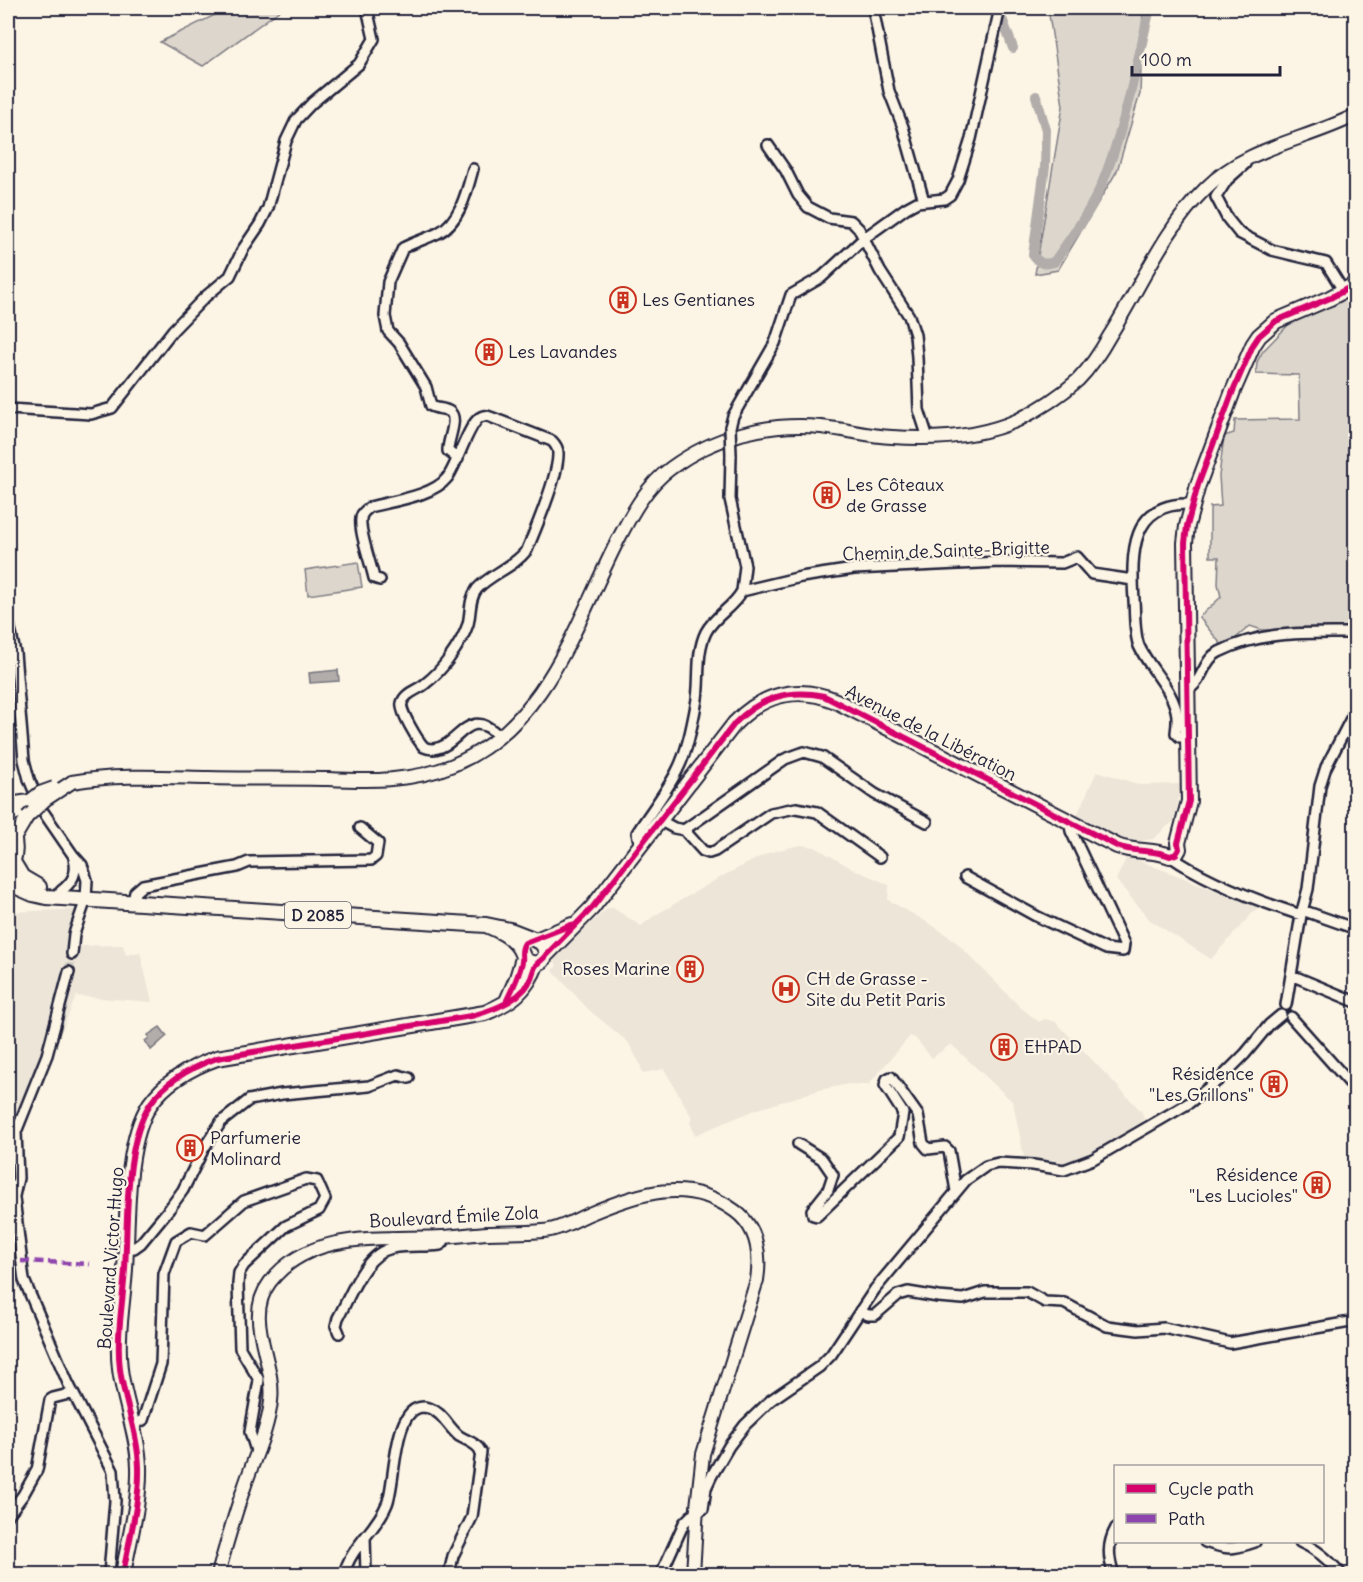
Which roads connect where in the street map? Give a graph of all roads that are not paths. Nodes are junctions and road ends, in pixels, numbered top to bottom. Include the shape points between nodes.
1 (367, 8) edge
2 (873, 8) edge
3 (1000, 8) edge
4 (1356, 115) edge
5 (768, 145) dead end
6 (1257, 154) junction
7 (473, 169) dead end
8 (924, 201) junction
9 (863, 239) junction
10 (1350, 288) edge
11 (8, 409) edge
12 (928, 438) junction
13 (458, 459) junction
14 (1192, 504) junction
15 (380, 580) dead end
16 (1133, 580) junction
17 (742, 591) junction
18 (8, 619) edge
19 (1356, 633) edge
20 (1187, 690) junction
21 (1356, 710) edge
22 (499, 736) junction
23 (1188, 737) junction
24 (72, 783) junction
25 (17, 808) edge
26 (8, 817) edge
27 (658, 820) junction
28 (1069, 821) junction
29 (927, 822) dead end
30 (360, 828) dead end
31 (684, 830) junction
32 (11, 833) edge
33 (640, 845) junction
34 (1172, 850) junction
35 (73, 855) junction
36 (880, 857) dead end
37 (10, 868) edge
38 (965, 877) dead end
39 (8, 882) edge
40 (61, 891) junction
41 (86, 896) junction
42 (133, 902) junction
43 (1301, 913) junction
44 (582, 920) junction
45 (486, 925) junction
46 (1356, 929) edge
47 (534, 940) junction
48 (72, 954) tunnel mouth
49 (522, 954) junction
50 (541, 959) junction
51 (69, 972) tunnel mouth
52 (1291, 975) junction
53 (506, 1002) junction
54 (1356, 1002) edge
55 (1286, 1016) junction
56 (408, 1078) dead end
57 (1356, 1090) edge
58 (798, 1144) dead end
59 (8, 1182) edge
60 (956, 1191) junction
61 (14, 1198) junction
62 (443, 1237) junction
63 (126, 1249) junction
64 (860, 1311) junction
65 (1356, 1321) edge
66 (339, 1333) dead end
67 (73, 1394) junction
68 (133, 1426) junction
69 (257, 1454) junction
70 (698, 1513) junction
71 (8, 1515) edge
72 (1114, 1531) edge
73 (365, 1537) junction
74 (1208, 1543) edge
75 (1252, 1543) edge
76 (1302, 1543) edge
77 (109, 1575) edge
78 (123, 1575) edge
79 (218, 1575) edge
80 (344, 1575) edge
81 (366, 1575) edge
82 (449, 1575) edge
83 (661, 1575) edge
84 (693, 1575) edge
85 (1114, 1575) edge
86 (1341, 1575) edge

1 - 11 street via 374,39 359,64 296,120 286,141 268,208 230,276 172,330 112,408 91,414
2 - 8 street via 889,91
3 - 8 street via 958,180 944,199
4 - 6 street
5 - 9 street via 808,207 829,218 850,221 860,229
6 - 10 street via 1227,180 1216,196 1227,218 1239,233 1272,250 1326,263
6 - 12 street via 1225,171 1176,221 1129,305 1092,364 1077,380 1018,419 981,432
7 - 13 street via 454,218 440,232 403,248 388,282 385,316 388,331 426,387 431,405 449,411 452,416 448,451
8 - 9 street via 906,208
9 - 12 street via 909,316 915,335 919,410
9 - 17 street, bridge via 822,277 791,295 775,343 733,416 730,499 744,566
10 - 14 main road, Avenue de la Libération via 1276,321 1259,336 1230,400
12 - 22 street via 890,437 820,426 776,427 737,433 707,445 668,470 645,493 624,529 546,686
13 - 15 street via 441,486 363,512 360,519 364,539 374,578
13 - 22 street via 472,425 484,416 557,446 549,491 527,550 479,587 473,595 463,636 447,661 401,703 402,712 424,747 443,746 476,723
14 - 16 street via 1156,511 1141,526 1134,548
14 - 20 main road, Avenue de la Libération via 1185,543
16 - 17 street, Chemin de Sainte-Brigitte via 1092,574 1077,557 1062,563 854,569
16 - 23 street via 1139,646 1173,701 1176,733
17 - 33 street via 706,633 699,657 696,702 679,769 637,833
18 - 35 street via 29,779 42,810
19 - 20 street via 1279,633 1251,638 1211,658
20 - 23 main road, Avenue de la Libération
21 - 43 street via 1323,776
22 - 24 street via 469,758 450,766 388,780 135,776
23 - 34 main road, Avenue de la Libération via 1189,801
24 - 25 street, bridge
24 - 25 street, bridge via 49,789
25 - 26 street
25 - 32 street
27 - 28 main road, Avenue de la Libération via 747,711 776,696 798,693 836,701
27 - 31 street
27 - 33 main road, Avenue de la Libération
28 - 34 main road, Avenue de la Libération via 1126,849
28 - 38 street via 1124,944 1123,951 1106,949 1076,935
29 - 31 street via 875,794 822,757 804,752 785,759
30 - 42 street via 378,843 376,856 371,860 249,862 143,885 135,892
31 - 36 street via 709,853 771,813 796,808 817,812
32 - 37 main road
33 - 44 main road, Avenue de la Libération
34 - 43 street via 1207,878
35 - 40 street via 74,875
35 - 41 street via 86,872
37 - 40 main road, D 2085 via 27,881
39 - 41 main road, D 2085 via 39,896
40 - 41 main road, D 2085
41 - 42 main road, D 2085
41 - 48 street
42 - 45 main road, D 2085
43 - 46 street
43 - 52 street
44 - 47 main road, Avenue de la Libération
44 - 50 main road, Avenue de la Libération
45 - 47 main road, D 2085
45 - 49 main road, D 2085 via 506,934
47 - 49 main road via 525,943
47 - 50 main road via 544,945
49 - 50 main road via 530,964
49 - 53 main road
50 - 53 main road, Boulevard Victor Hugo via 524,989
51 - 61 street via 47,1055 16,1132 18,1178
52 - 54 street
52 - 55 street via 1286,1005 1293,1010
53 - 63 main road, Boulevard Victor Hugo via 471,1016 217,1058 188,1071 161,1092 142,1120 132,1163
55 - 57 street
55 - 60 street via 1269,1025 1221,1078 1189,1103 1093,1159 1064,1170 998,1163 986,1166
56 - 63 street via 398,1075 369,1086 249,1100 221,1122 170,1208 141,1243
58 - 60 street via 822,1159 833,1175 828,1190 812,1210 817,1216 899,1137 903,1113 885,1085 891,1077 918,1115 923,1143 928,1149 945,1147 949,1151
59 - 61 street
60 - 64 street
61 - 67 street via 24,1280
62 - 66 street via 440,1245 391,1248 367,1266 338,1318
62 - 69 street, Boulevard Émile Zola via 338,1243 292,1261 269,1284 262,1300 259,1332 271,1401
62 - 70 street, Boulevard Émile Zola via 544,1231 623,1200 679,1190 714,1198 740,1215 757,1246 758,1271 706,1444
63 - 68 main road, Boulevard Victor Hugo via 119,1342 123,1391
64 - 65 street via 875,1315 898,1295 908,1292 963,1299 985,1292 1028,1293 1045,1302 1064,1303 1107,1326 1164,1328 1230,1344
64 - 70 street via 819,1367 771,1400 745,1425 711,1476 703,1509
67 - 71 street via 50,1400 37,1470
67 - 77 street via 113,1471 115,1501
68 - 69 street via 143,1420 161,1364 164,1274 176,1241 190,1232 205,1235 244,1201 306,1179 317,1181 325,1199 319,1210 286,1226 239,1273 240,1348 259,1380 250,1432
68 - 78 main road, Boulevard Victor Hugo via 138,1487
69 - 79 street, Boulevard Émile Zola
70 - 83 street via 684,1523
70 - 84 street, Boulevard Émile Zola
72 - 85 street via 1108,1551
73 - 80 street via 353,1552
73 - 81 street
73 - 82 street via 387,1506 404,1423 414,1410 428,1407 480,1452 472,1517 453,1556
74 - 75 street via 1236,1549
76 - 86 street via 1329,1561

